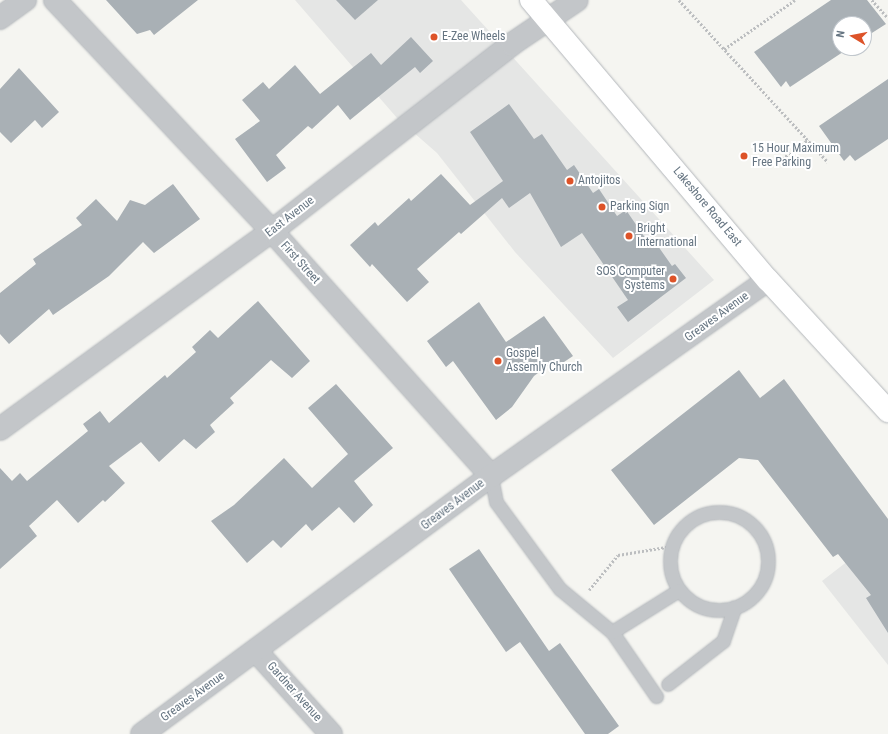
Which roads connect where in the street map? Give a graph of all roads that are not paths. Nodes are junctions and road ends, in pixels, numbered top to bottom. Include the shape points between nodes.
1 (25, 0) edge
2 (56, 0) edge
3 (531, 0) edge
4 (576, 0) edge
5 (0, 18) edge
6 (550, 19) junction
7 (272, 232) junction
8 (768, 280) junction
9 (888, 411) edge
10 (0, 430) edge
11 (491, 476) junction
12 (679, 590) junction
13 (735, 607) junction
14 (612, 632) junction
15 (256, 651) junction
16 (668, 684) dead end
17 (656, 696) dead end
18 (142, 734) edge
19 (331, 734) edge

1 - 5 street
2 - 7 street, First Street
3 - 6 main road, Lakeshore Road East
4 - 6 street, East Avenue
6 - 7 street, East Avenue via 512,44
6 - 8 main road, Lakeshore Road East
7 - 10 street, East Avenue
7 - 11 street, First Street
8 - 9 main road, Lakeshore Road East
8 - 11 street, Greaves Avenue
11 - 14 lane via 496,502 560,589
11 - 15 street, Greaves Avenue
12 - 13 lane via 704,608
12 - 13 lane via 672,576 672,546 688,522 714,511 728,512 753,525 767,550 765,578 748,601
12 - 14 lane
13 - 16 lane via 723,641
14 - 17 lane
15 - 18 street, Greaves Avenue
15 - 19 street, Gardner Avenue

